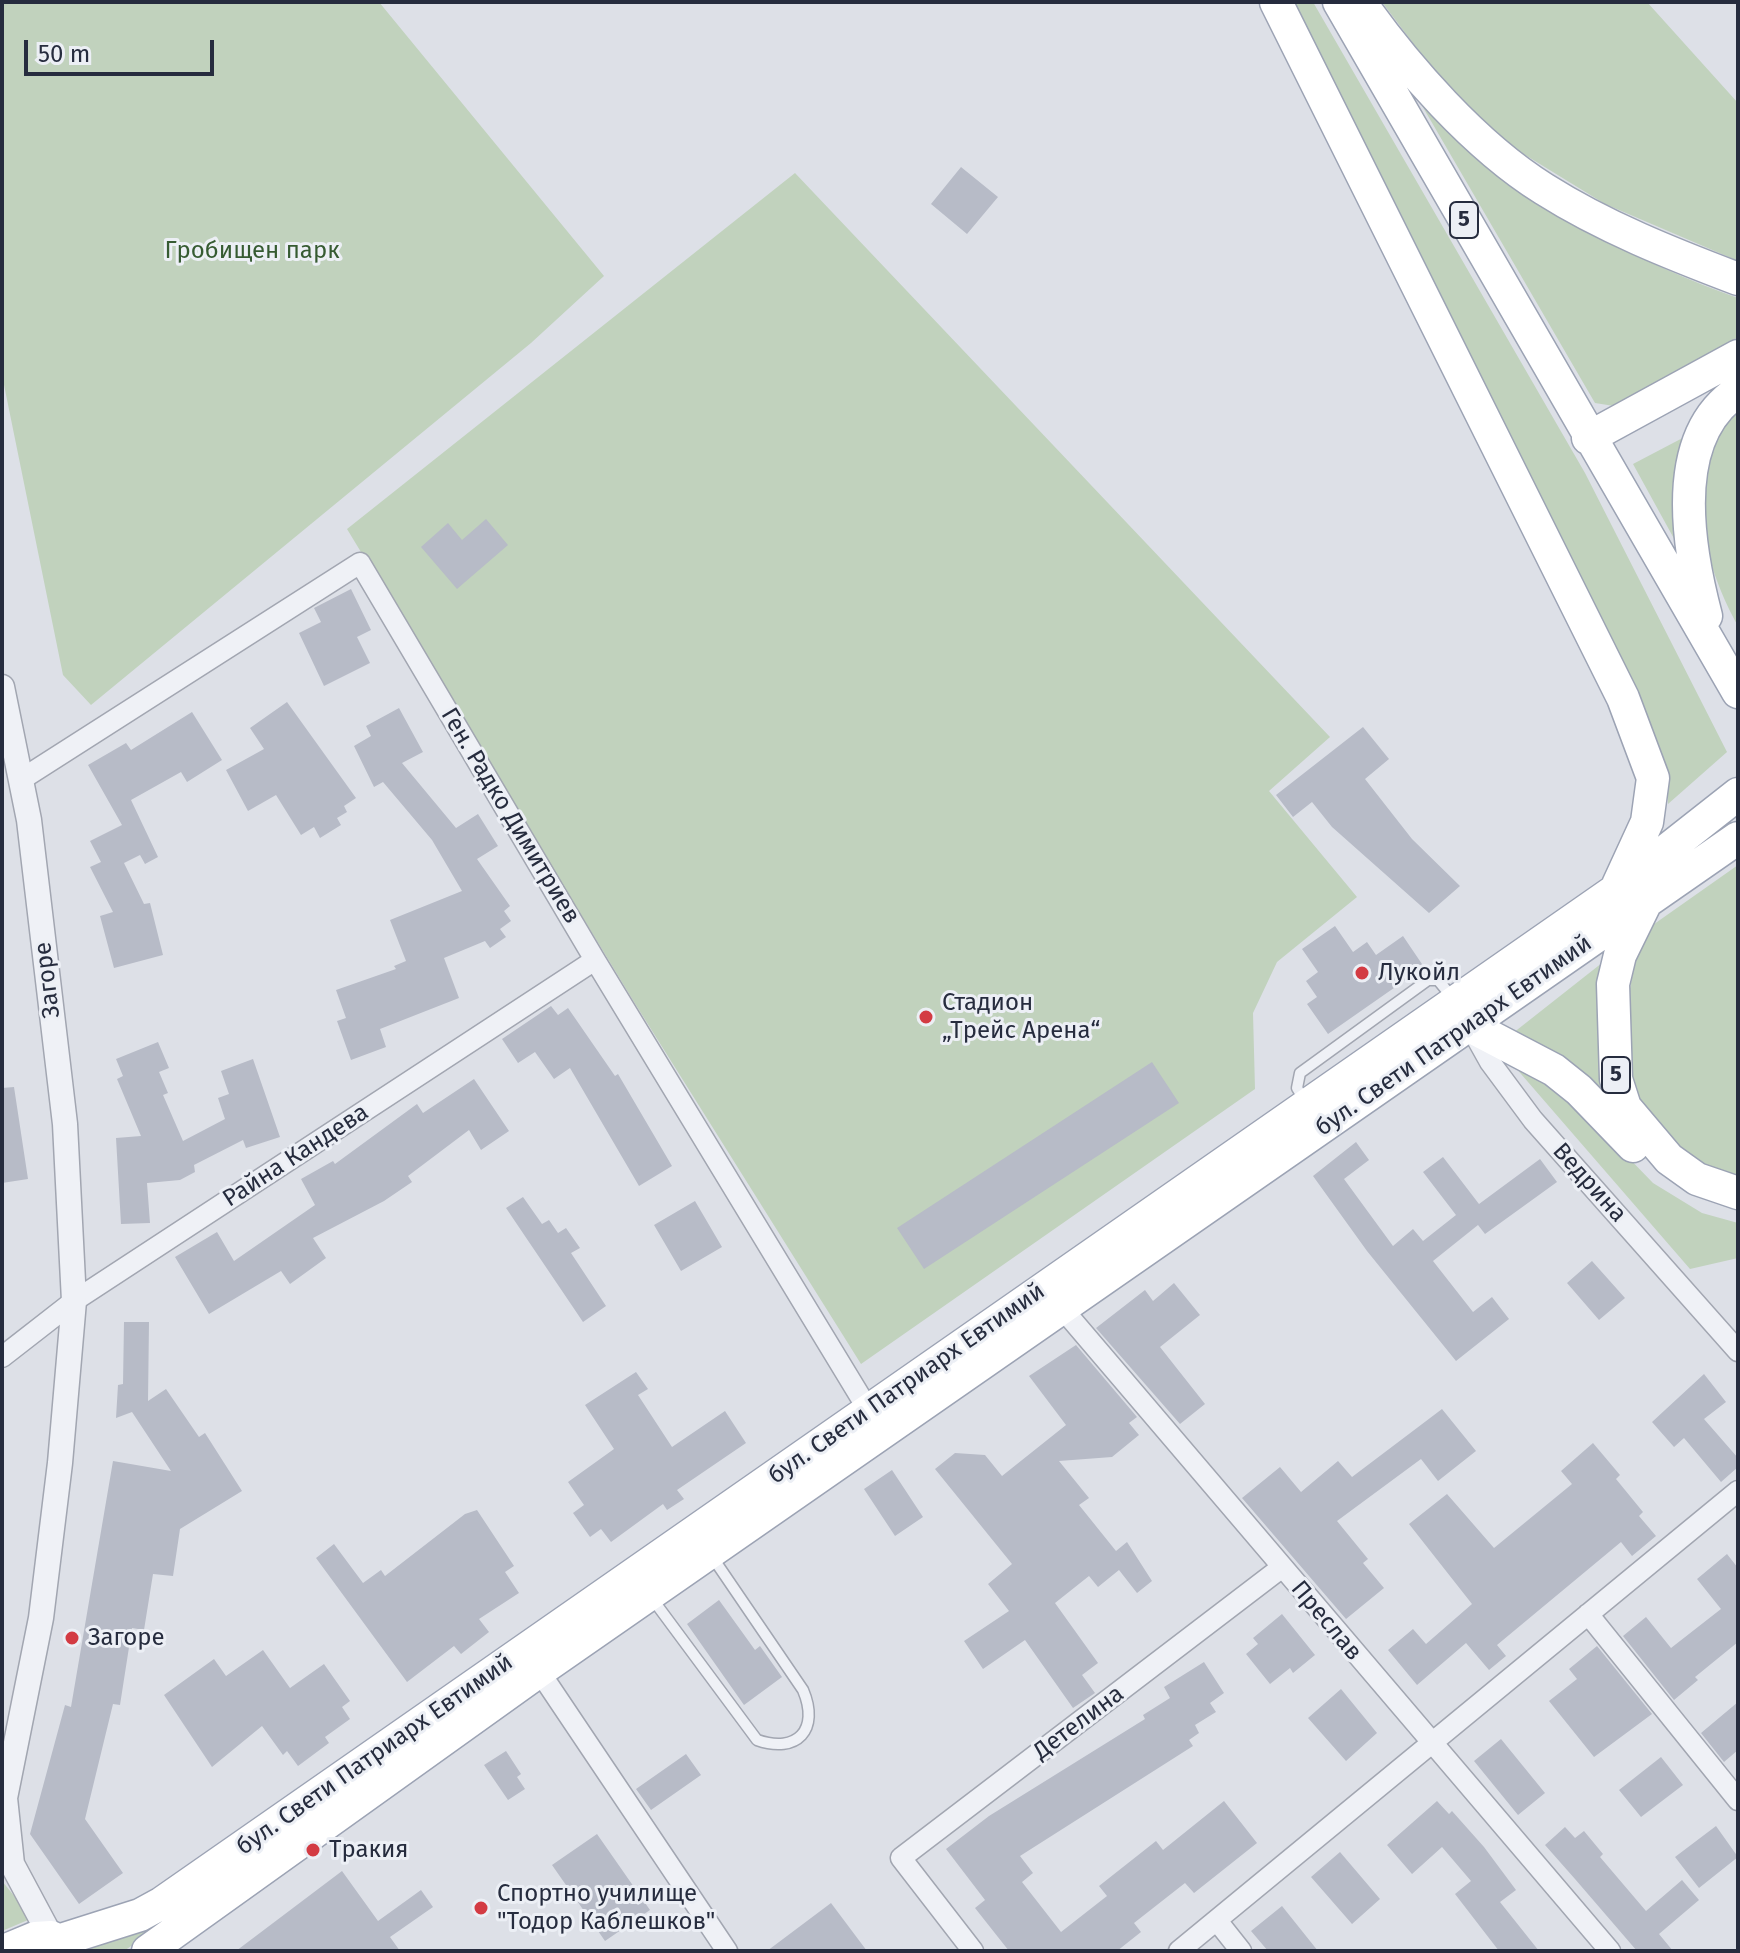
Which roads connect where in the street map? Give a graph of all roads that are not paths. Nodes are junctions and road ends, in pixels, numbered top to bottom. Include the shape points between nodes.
1 (1276, 2) edge
2 (1339, 2) edge
3 (1360, 2) edge
4 (1738, 279) edge
5 (1738, 356) edge
6 (1738, 391) edge
7 (1588, 438) junction
8 (1720, 661) junction
9 (2, 687) edge
10 (1738, 691) edge
11 (22, 779) junction
12 (1738, 794) edge
13 (1738, 838) edge
14 (1616, 890) junction
15 (1646, 902) junction
16 (595, 960) junction
17 (1462, 1014) junction
18 (1315, 1116) junction
19 (1738, 1193) edge
20 (1738, 1204) edge
21 (1053, 1298) junction
22 (74, 1301) junction
23 (1738, 1351) edge
24 (2, 1357) edge
25 (869, 1411) junction
26 (1738, 1491) edge
27 (710, 1553) junction
28 (1281, 1568) junction
29 (650, 1595) junction
30 (1588, 1614) junction
31 (539, 1671) junction
32 (1430, 1744) junction
33 (7, 1765) edge
34 (1738, 1800) edge
35 (3, 1805) edge
36 (191, 1922) junction
37 (1218, 1922) junction
38 (57, 1943) edge
39 (4, 1951) edge
40 (148, 1951) edge
41 (178, 1951) edge
42 (727, 1951) edge
43 (973, 1951) edge
44 (1179, 1951) edge
45 (1241, 1951) edge
46 (1610, 1951) edge

1 - 14 main road via 1623,698 1653,778 1647,822
2 - 7 main road, 5
3 - 4 main road via 1469,129 1542,189 1660,250
5 - 7 main road
6 - 8 main road via 1704,432 1690,475 1694,570
7 - 8 main road, 5
8 - 10 main road, 5
9 - 11 street, Загоре
11 - 16 street, Ген. Радко Димитриев via 360,563
11 - 22 street, Загоре via 65,1124
12 - 14 main road, бул. Свети Патриарх Евтимий
13 - 15 main road, бул. Свети Патриарх Евтимий / 5
14 - 17 main road, бул. Свети Патриарх Евтимий
15 - 17 main road, бул. Свети Патриарх Евтимий
15 - 19 main road, 5 via 1620,955 1613,984 1616,1079 1625,1107 1669,1159 1697,1179
16 - 22 street, Райна Кандева
16 - 25 street, Ген. Радко Димитриев
17 - 18 main road, бул. Свети Патриарх Евтимий
17 - 18 lane via 1445,986 1428,980 1300,1073 1297,1088
17 - 20 main road via 1554,1070 1677,1184 1703,1197
17 - 23 street, Ведрина via 1533,1120
18 - 21 main road, бул. Свети Патриарх Евтимий
21 - 25 main road, бул. Свети Патриарх Евтимий
21 - 27 main road, бул. Свети Патриарх Евтимий
21 - 28 street, Преслав
22 - 24 street, Райна Кандева
22 - 33 street, Загоре via 41,1618
25 - 38 main road, бул. Свети Патриарх Евтимий via 162,1903
26 - 30 street
27 - 29 main road, бул. Свети Патриарх Евтимий
27 - 29 lane via 812,1710 807,1729 793,1742 777,1747 757,1740
28 - 32 street, Преслав
28 - 43 street, Детелина via 901,1858
29 - 31 main road, бул. Свети Патриарх Евтимий
30 - 32 street
30 - 34 street
31 - 36 main road, бул. Свети Патриарх Евтимий
31 - 42 street
32 - 37 street
32 - 46 street, Преслав
33 - 35 street, Загоре
35 - 38 street, Загоре via 12,1864
36 - 40 main road, бул. Свети Патриарх Евтимий
36 - 41 street
37 - 44 street
37 - 45 street
38 - 39 main road, бул. Свети Патриарх Евтимий via 35,1938

